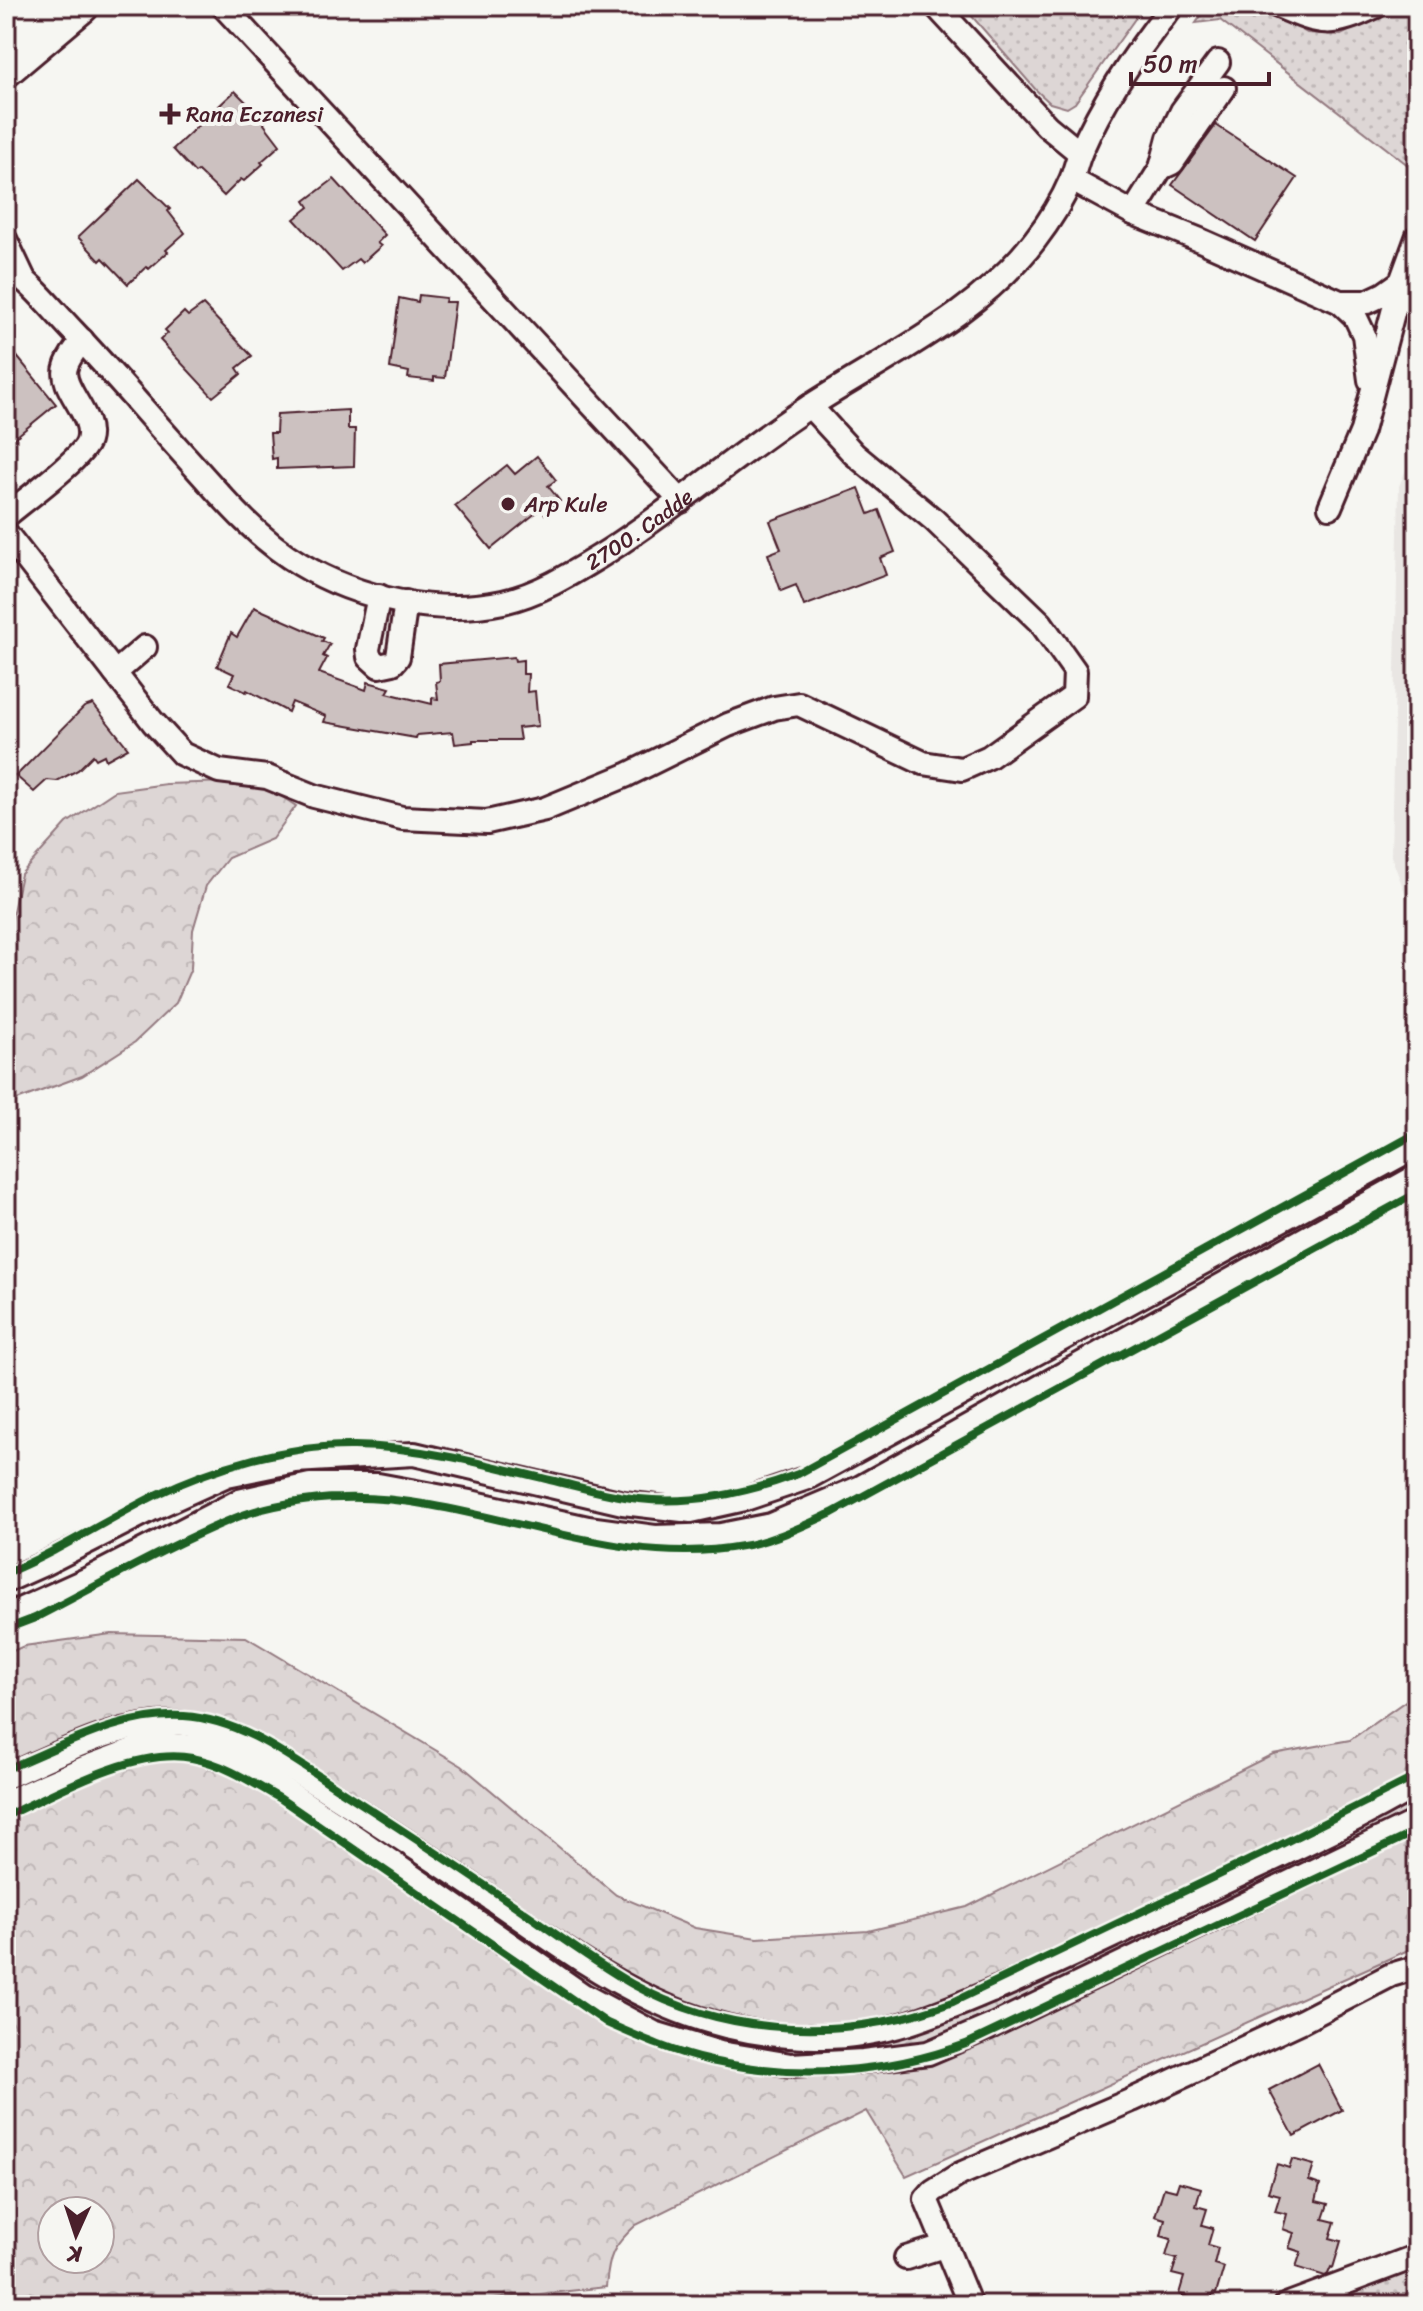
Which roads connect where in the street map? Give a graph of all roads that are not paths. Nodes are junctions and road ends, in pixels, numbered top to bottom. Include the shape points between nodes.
1 (37, 6) edge
2 (82, 6) edge
3 (223, 6) edge
4 (936, 6) edge
5 (1172, 6) edge
6 (1278, 6) edge
7 (1376, 6) edge
8 (6, 31) edge
9 (1218, 62) dead end
10 (6, 70) edge
11 (1224, 88) dead end
12 (1080, 153) junction
13 (1161, 168) junction
14 (1072, 180) junction
15 (1133, 213) junction
16 (1417, 238) edge
17 (6, 241) edge
18 (15, 272) edge
19 (1401, 282) junction
20 (1340, 302) junction
21 (82, 340) junction
22 (810, 406) junction
23 (1368, 406) junction
24 (681, 501) junction
25 (1330, 507) dead end
26 (6, 516) edge
27 (6, 533) edge
28 (379, 596) junction
29 (406, 602) junction
30 (145, 647) dead end
31 (115, 673) junction
32 (1417, 1146) edge
33 (1417, 1176) edge
34 (6, 1581) edge
35 (6, 1616) edge
36 (6, 1777) edge
37 (1417, 1785) edge
38 (6, 1802) edge
39 (1417, 1821) edge
40 (1417, 1970) edge
41 (944, 2246) junction
42 (906, 2258) dead end
43 (1416, 2260) edge
44 (970, 2305) edge
45 (1286, 2305) edge

1 - 8 highway
2 - 10 highway
3 - 24 street
4 - 12 street via 1047,126
5 - 12 street, 2700. Cadde
6 - 7 street via 1321,21 1344,22
9 - 13 street via 1182,111
11 - 13 street via 1172,163
12 - 14 street, 2700. Cadde
13 - 15 street
14 - 15 street
14 - 22 street, 2700. Cadde via 1034,241 999,281 949,319
15 - 20 street
16 - 19 street
17 - 18 street, 2700. Cadde
18 - 21 street, 2700. Cadde
19 - 20 street via 1367,302
19 - 23 street
20 - 23 street via 1364,335
21 - 26 street via 65,379 87,422 88,441 79,455
21 - 28 street, 2700. Cadde via 217,493 271,543 335,583
22 - 24 street, 2700. Cadde
22 - 31 street via 854,454 934,520 1041,623 1075,671 1074,696 989,757 962,769 923,763 799,704 728,725 545,809 487,822 402,818 314,796 267,777 219,771 182,754
23 - 25 street
24 - 29 street, 2700. Cadde via 542,589 504,602
27 - 31 street
28 - 29 street, 2700. Cadde
28 - 29 street via 368,649 379,666 398,657
30 - 31 street
32 - 34 street via 807,1478 745,1499 691,1511 623,1503 414,1454 295,1461 227,1475
33 - 35 street via 859,1488 771,1525 721,1535 655,1537 378,1485 310,1485 239,1501
36 - 37 street via 86,1742 154,1724 211,1729 284,1764 403,1838 634,1993 696,2020 754,2033 824,2037 919,2022 1071,1957
38 - 39 street via 151,1743 195,1747 243,1763 583,1995 654,2033 720,2053 791,2065 928,2053
40 - 41 street via 1391,1975 1132,2100 960,2174 926,2199
41 - 42 street
41 - 44 street
43 - 45 street

